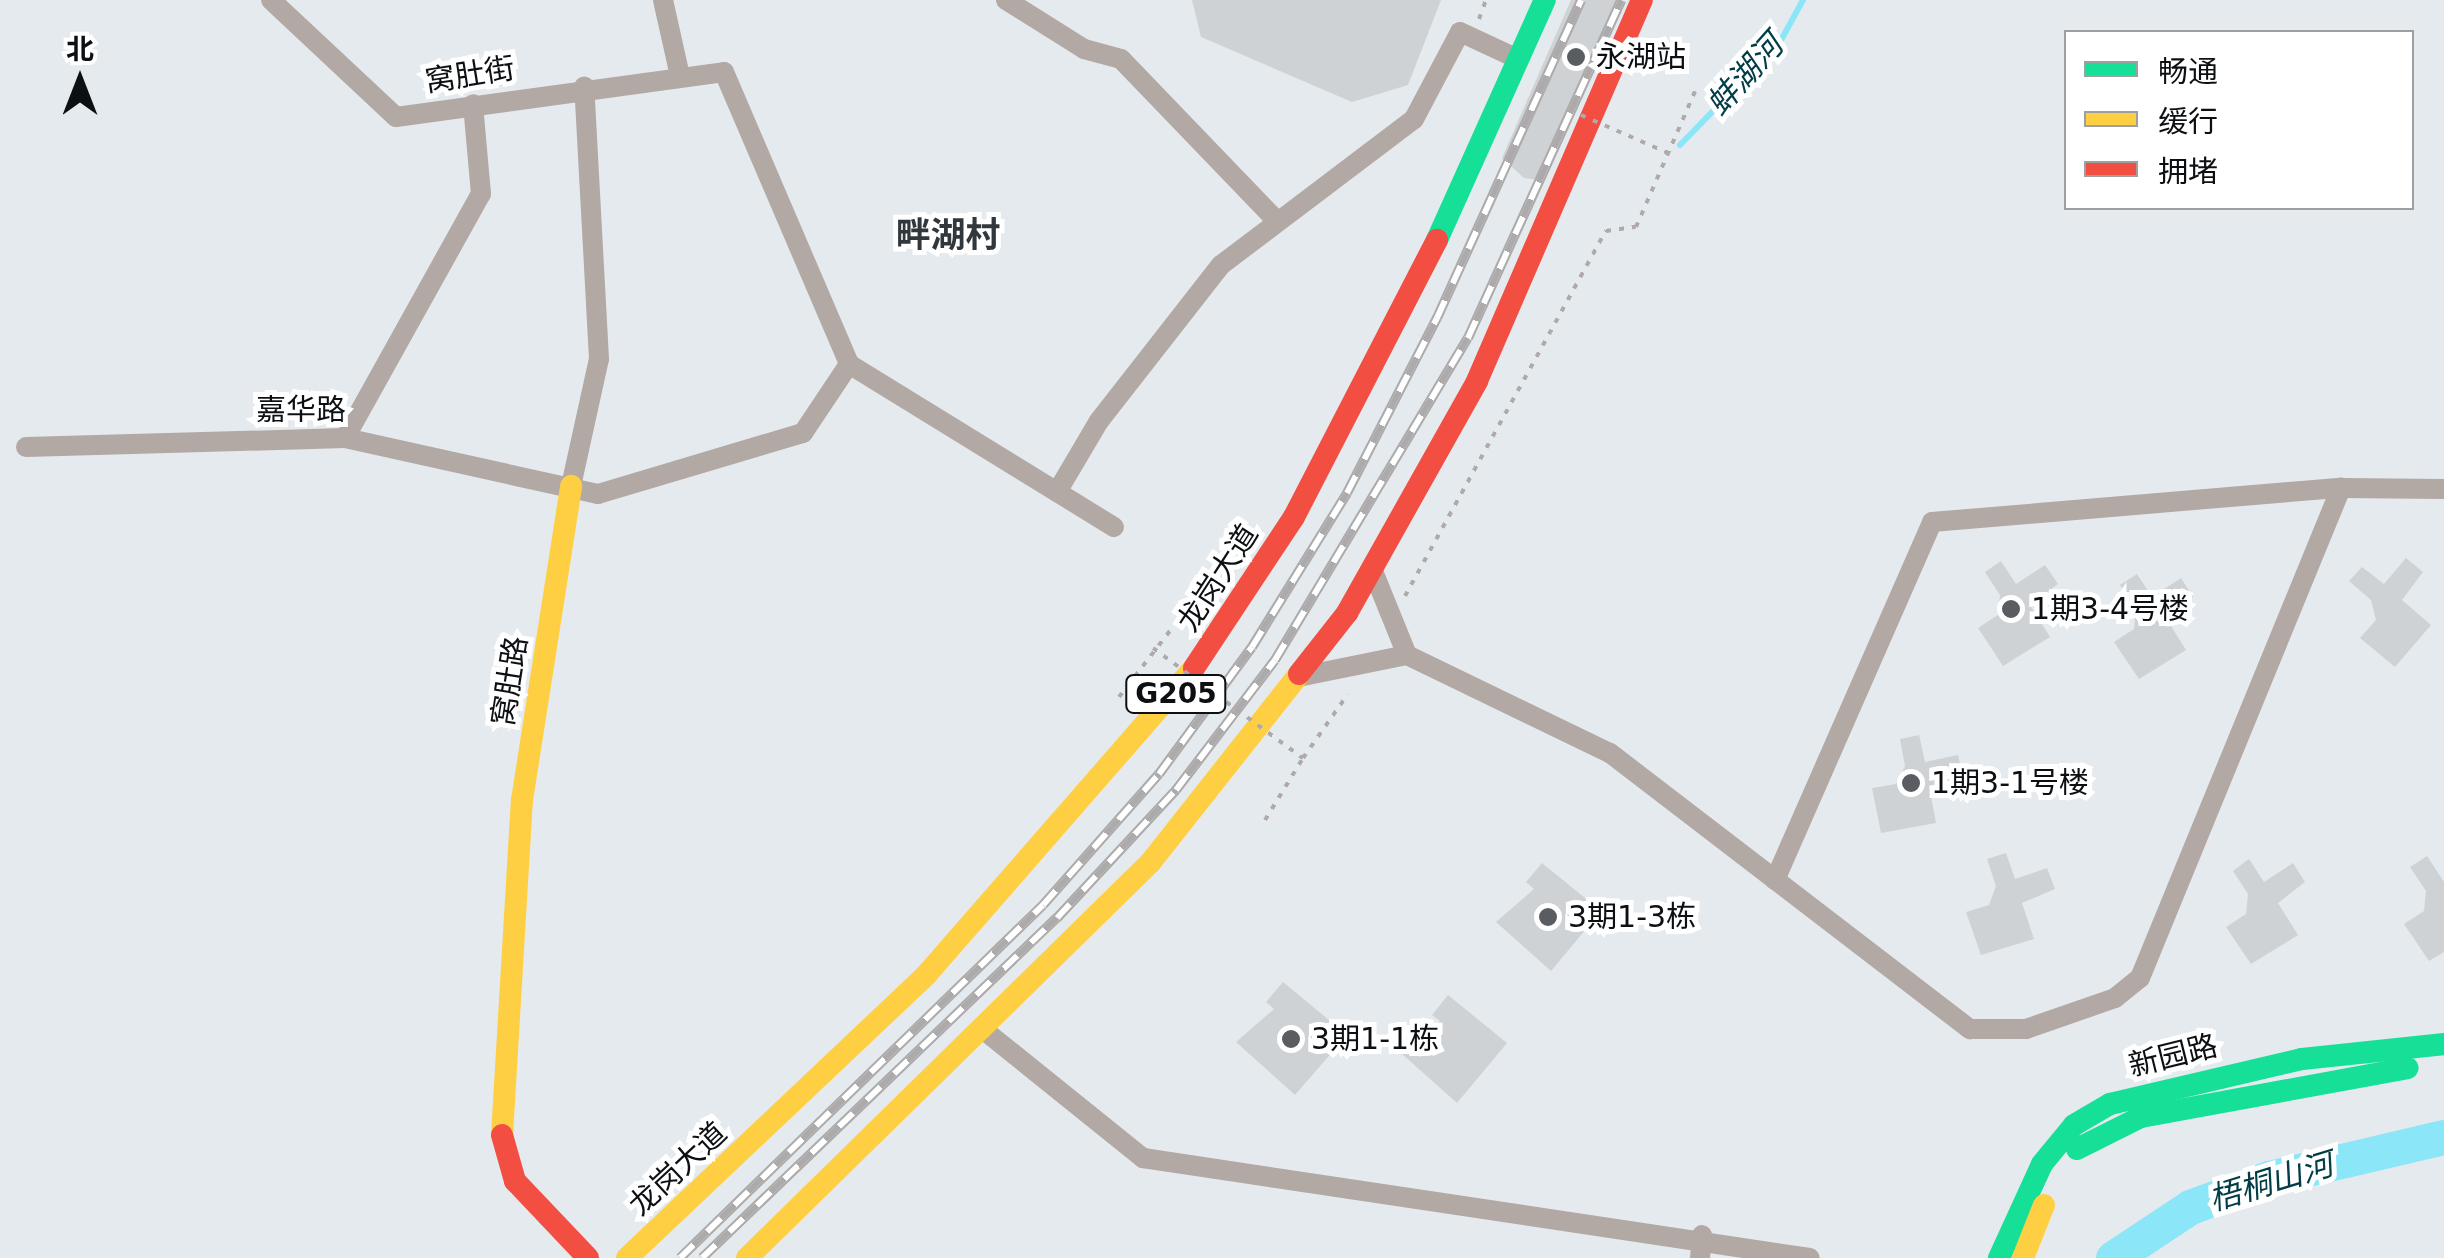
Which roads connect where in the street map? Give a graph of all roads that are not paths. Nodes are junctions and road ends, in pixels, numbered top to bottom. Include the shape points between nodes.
1 (271, 0) edge
2 (663, 0) edge
3 (1006, 0) edge
4 (1545, 0) edge
5 (1642, 0) edge
6 (1518, 59) junction
7 (680, 76) junction
8 (584, 86) junction
9 (473, 104) junction
10 (1273, 217) junction
11 (849, 364) junction
12 (345, 438) junction
13 (26, 446) dead end
14 (571, 486) junction
15 (2340, 488) junction
16 (2444, 489) edge
17 (1057, 492) junction
18 (1114, 527) dead end
19 (1372, 569) junction
20 (1407, 655) junction
21 (1301, 677) junction
22 (1775, 880) junction
23 (985, 1031) junction
24 (2444, 1044) edge
25 (2444, 1064) edge
26 (1702, 1235) junction
27 (588, 1258) edge
28 (627, 1258) edge
29 (747, 1258) edge
30 (1700, 1258) edge
31 (1810, 1258) edge
32 (1999, 1258) edge
33 (2023, 1258) edge

1 - 9 street, 窝肚街 via 396,117
2 - 7 street
3 - 10 street via 1084,50 1121,59
4 - 6 main road, 龙岗大道 / G205
5 - 19 main road, G205 via 1477,381
6 - 10 street via 1460,32 1414,120
6 - 28 main road, 龙岗大道 / G205 via 1429,258 1294,516 1182,686 928,974
7 - 8 street, 窝肚街
7 - 11 street, 窝肚街 via 724,72
8 - 9 street, 窝肚街
8 - 14 street, 窝肚路 via 599,359
9 - 12 street via 481,194
10 - 17 street via 1221,264 1099,422
11 - 14 street, 嘉华路 via 803,433 598,494
11 - 17 street
12 - 13 street, 嘉华路
12 - 14 street, 嘉华路
14 - 27 main road, 窝肚路 via 522,800 502,1137 516,1180
15 - 16 street
15 - 22 street via 1932,522
15 - 22 street via 2140,978 2115,998 2026,1029 1970,1029
17 - 18 street
19 - 20 street via 1389,625
19 - 21 main road, G205
20 - 21 street
20 - 22 street via 1610,754
21 - 23 main road, G205 via 1150,864
23 - 26 street via 1143,1158
23 - 29 main road, G205
24 - 32 main road, 新园路 via 2244,1070 2101,1108 2042,1164
25 - 33 main road, 新园路 via 2251,1091 2102,1130 2057,1173
26 - 30 street
26 - 31 street

